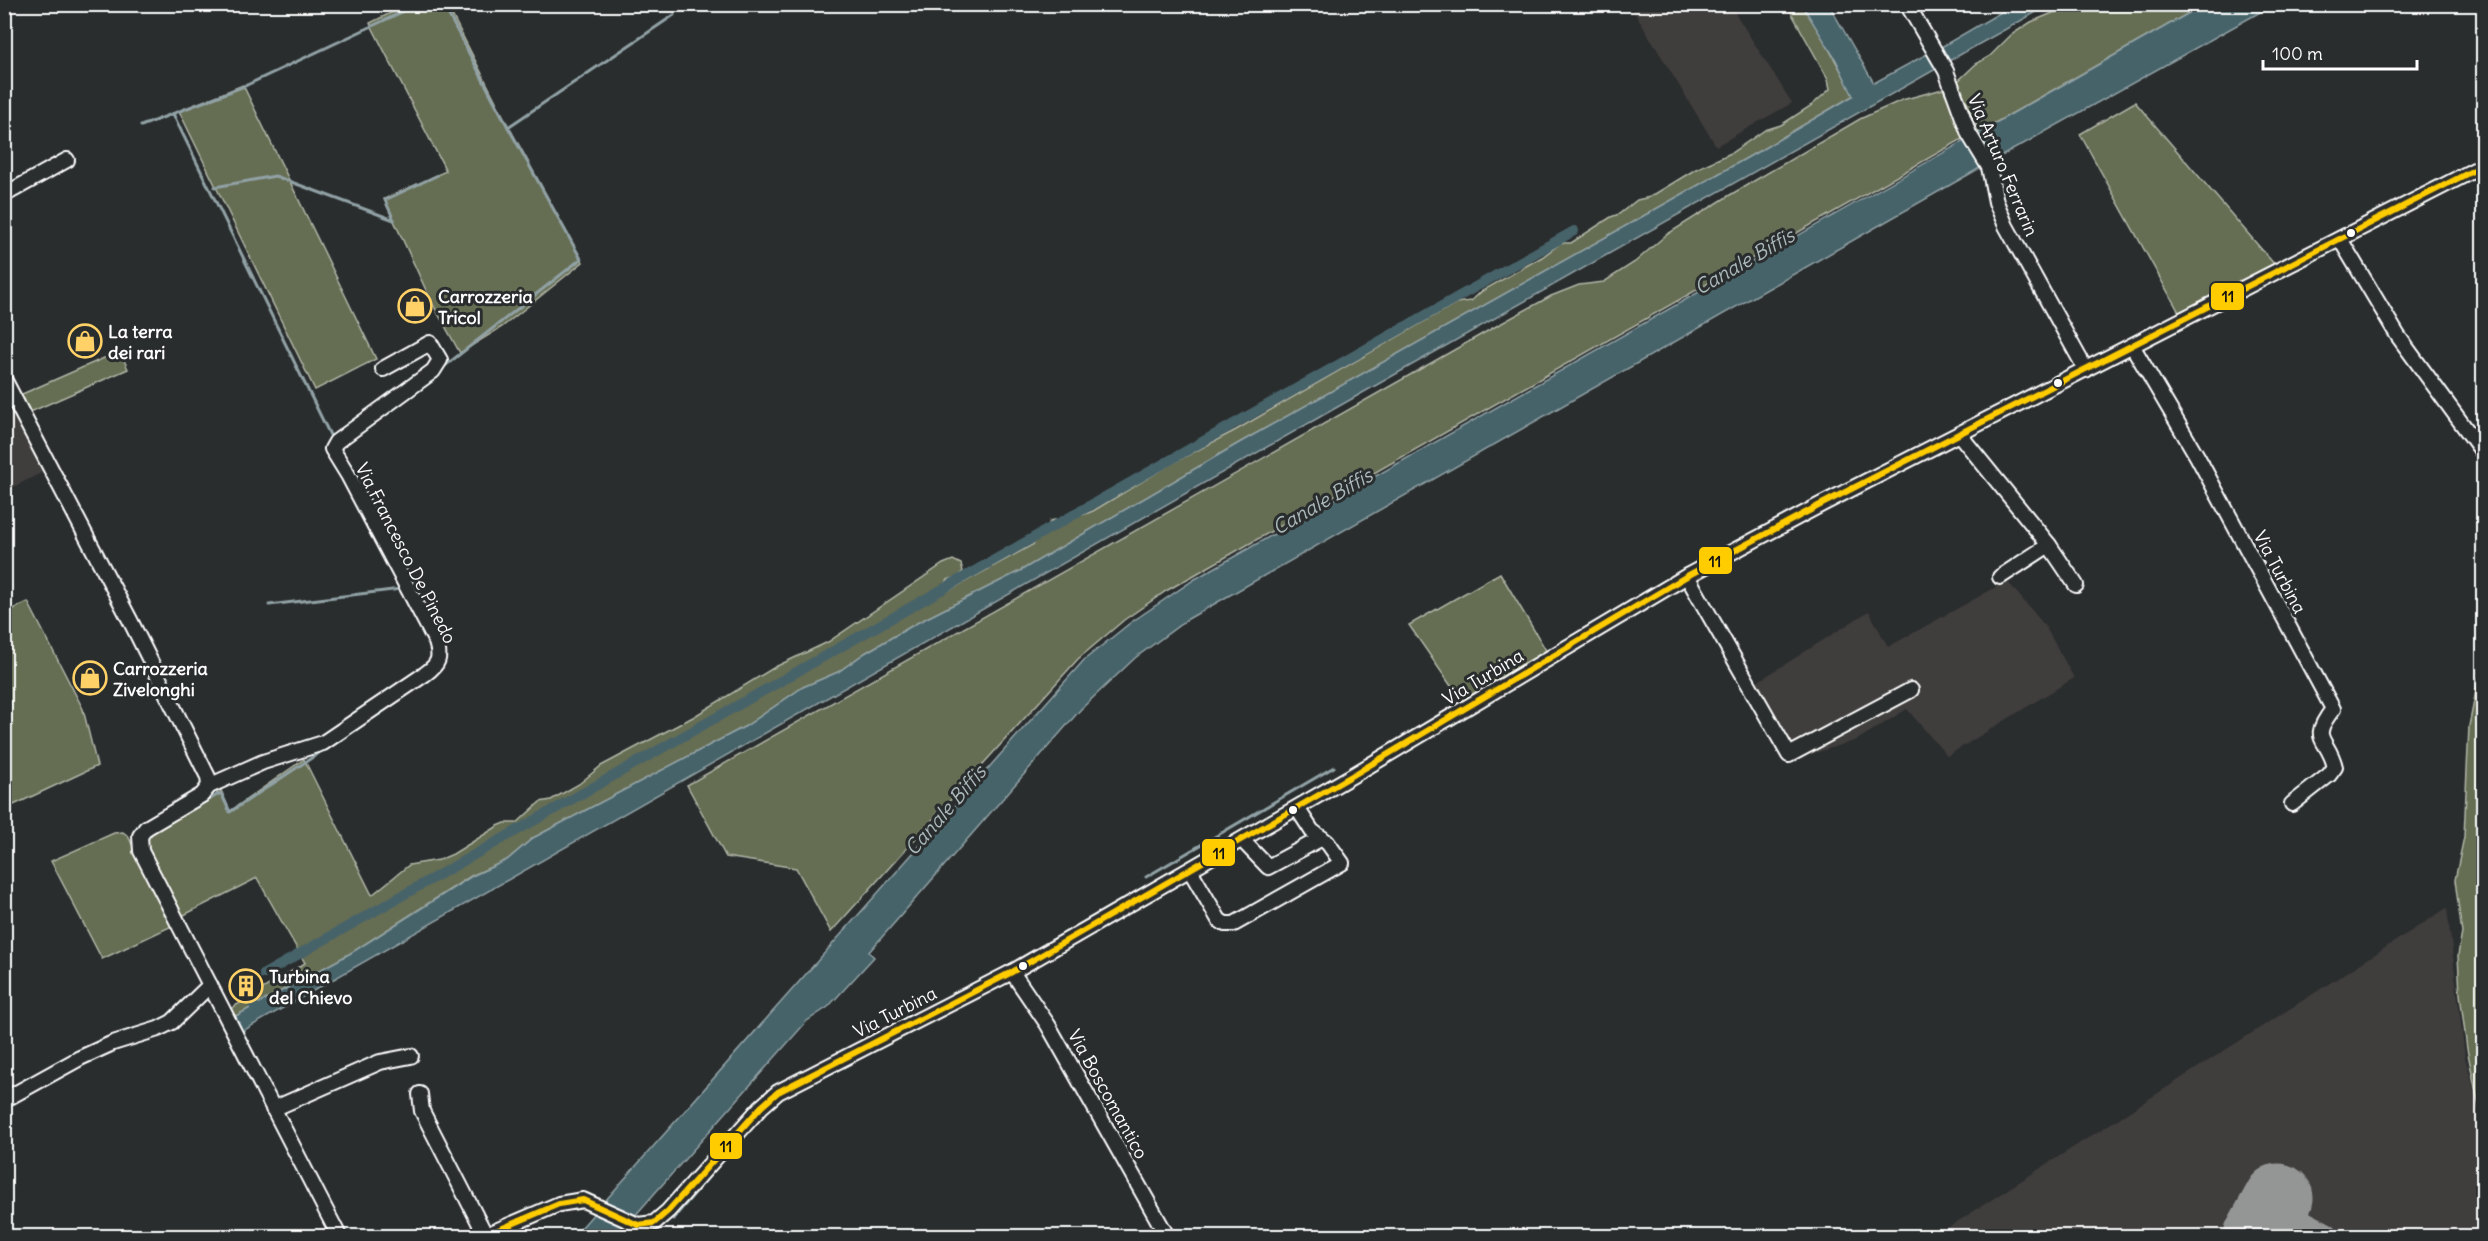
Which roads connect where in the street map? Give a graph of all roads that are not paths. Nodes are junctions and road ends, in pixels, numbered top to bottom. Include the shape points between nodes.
1 (1907, 4) edge
2 (68, 160) dead end
3 (2484, 165) edge
4 (4, 195) edge
5 (2340, 239) junction
6 (2133, 347) junction
7 (383, 369) dead end
8 (2086, 370) junction
9 (4, 379) edge
10 (1959, 434) junction
11 (2484, 454) edge
12 (2049, 545) junction
13 (1687, 576) junction
14 (2000, 577) dead end
15 (2076, 585) dead end
16 (1911, 690) dead end
17 (209, 786) junction
18 (2292, 804) dead end
19 (1297, 808) junction
20 (1322, 838) junction
21 (1242, 840) junction
22 (1190, 870) junction
23 (1012, 972) junction
24 (210, 985) junction
25 (411, 1056) dead end
26 (420, 1094) dead end
27 (4, 1101) edge
28 (273, 1109) junction
29 (640, 1229) edge
30 (339, 1236) edge
31 (485, 1236) edge
32 (1167, 1236) edge

1 - 8 street, Via Arturo Ferrarin via 1946,71 1970,134 1989,167 2006,226
2 - 4 street
3 - 5 street, Via Turbina
5 - 6 street, Via Turbina
5 - 11 street via 2398,336
6 - 8 street, Via Turbina
6 - 18 street, Via Turbina via 2197,456 2332,709 2320,728 2320,736 2335,767
7 - 17 street, Via Francesco De Pinedo via 430,344 440,360 433,371 336,441 332,449 441,655 425,675 323,743 263,762
8 - 10 street, Via Turbina
9 - 17 street via 130,620
10 - 12 street
10 - 13 street, Via Turbina
12 - 14 street
12 - 15 street
13 - 16 street via 1789,755
13 - 19 street, Via Turbina
17 - 24 street, Via Francesco De Pinedo via 202,795 146,828 140,836 141,850
19 - 20 street via 1312,831
19 - 21 street, Via Turbina
20 - 21 street via 1268,867
20 - 22 street via 1342,863 1234,924 1219,920
21 - 22 street, Via Turbina
22 - 23 street, Via Turbina
23 - 29 street, Via Turbina via 778,1092 668,1211
23 - 32 street, Via Boscomantico via 1048,1025
24 - 27 street via 172,1022 80,1058
24 - 28 street, Via Francesco De Pinedo
25 - 28 street via 380,1062
26 - 31 street, Via Turbina via 422,1111
28 - 30 street, Via Francesco De Pinedo
29 - 31 street, Via Turbina via 583,1200 559,1204

